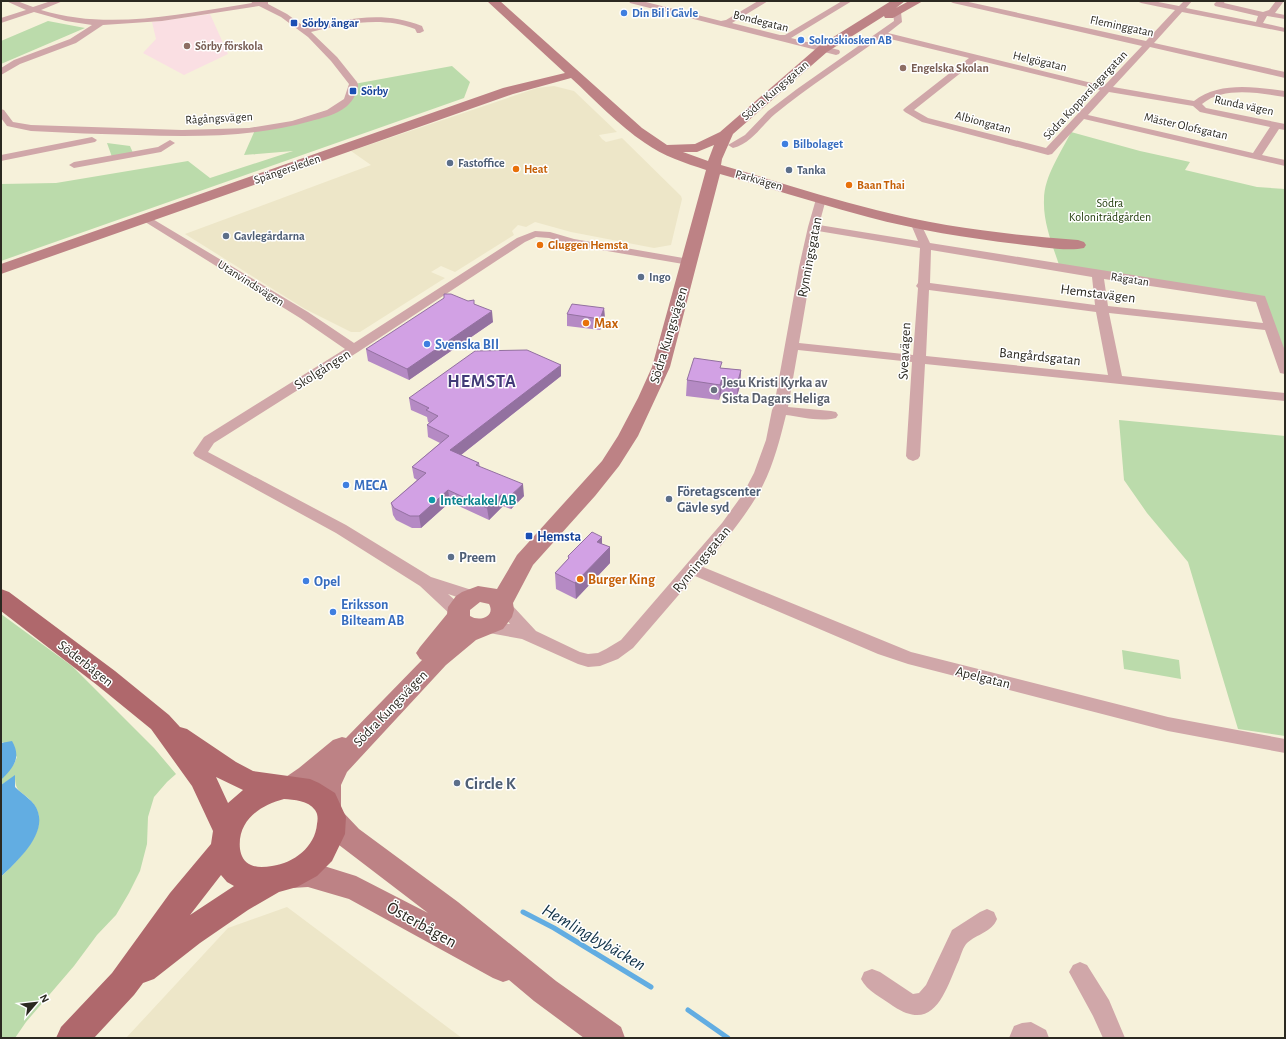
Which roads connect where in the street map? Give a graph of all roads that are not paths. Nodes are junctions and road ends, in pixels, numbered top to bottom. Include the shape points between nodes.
1 (10, 1) edge
2 (59, 1) edge
3 (493, 1) edge
4 (634, 1) edge
5 (764, 1) edge
6 (848, 1) edge
7 (917, 1) edge
8 (953, 1) edge
9 (1140, 1) edge
10 (1188, 1) edge
11 (1221, 1) edge
12 (1280, 1) edge
13 (262, 2) edge
14 (678, 4) dead end
15 (1002, 4) dead end
16 (898, 6) edge
17 (665, 9) junction
18 (1181, 9) junction
19 (32, 10) junction
20 (994, 11) junction
21 (1265, 15) junction
22 (1285, 18) edge
23 (1, 21) edge
24 (101, 23) junction
25 (722, 23) junction
26 (1259, 24) junction
27 (1285, 30) edge
28 (304, 31) junction
29 (420, 31) dead end
30 (881, 34) junction
31 (780, 38) junction
32 (1148, 44) junction
33 (823, 48) junction
34 (836, 52) junction
35 (974, 58) junction
36 (1, 72) edge
37 (574, 74) junction
38 (1285, 75) edge
39 (1106, 90) junction
40 (1285, 94) edge
41 (1196, 104) junction
42 (1, 112) edge
43 (1082, 116) junction
44 (1280, 126) edge
45 (92, 140) dead end
46 (729, 140) junction
47 (170, 143) dead end
48 (658, 146) junction
49 (1048, 152) joint
50 (1256, 156) junction
51 (1, 158) edge
52 (1285, 163) edge
53 (74, 165) dead end
54 (713, 166) junction
55 (821, 199) junction
56 (146, 218) junction
57 (915, 222) junction
58 (813, 227) junction
59 (1078, 245) dead end
60 (926, 247) junction
61 (689, 262) junction
62 (1, 269) edge
63 (1098, 274) junction
64 (922, 286) junction
65 (1102, 309) junction
66 (1270, 327) junction
67 (792, 346) junction
68 (354, 349) junction
69 (918, 359) junction
70 (1285, 370) edge
71 (1116, 380) junction
72 (1285, 397) edge
73 (779, 410) junction
74 (831, 415) dead end
75 (914, 456) dead end
76 (525, 560) junction
77 (693, 569) junction
78 (1, 598) edge
79 (503, 605) junction
80 (472, 612) junction
81 (529, 634) junction
82 (170, 732) junction
83 (1285, 746) edge
84 (288, 787) junction
85 (330, 813) junction
86 (226, 840) junction
87 (282, 878) junction
88 (987, 920) dead end
89 (1080, 972) dead end
90 (872, 979) dead end
91 (123, 984) junction
92 (545, 991) junction
93 (72, 1038) edge
94 (610, 1038) edge
95 (1020, 1038) edge
96 (1038, 1038) edge
97 (1114, 1038) edge

1 - 19 street
2 - 19 street
3 - 37 main road, Parkvägen
4 - 17 street, Bondegatan
5 - 25 street
6 - 31 street via 787,37
7 - 16 main road, Södra Kungsgatan
8 - 20 street, Fleminggatan
9 - 18 street
10 - 18 street, Södra Kopparslagargatan
11 - 21 street via 1218,4
12 - 21 street via 1272,12
13 - 24 street via 176,16
13 - 28 street, Rågångsvägen
14 - 17 street
15 - 20 street
16 - 30 street, Södra Kungsgatan via 898,22
16 - 33 main road, Södra Kungsgatan
16 - 34 main road, Södra Kungsgatan
17 - 25 street, Bondegatan
18 - 26 street
18 - 32 street, Södra Kopparslagargatan
19 - 23 street
19 - 24 street
20 - 32 street, Fleminggatan
21 - 22 street
21 - 26 street
24 - 36 street via 73,41 17,62
25 - 31 street, Bondegatan
26 - 27 street
28 - 29 street via 356,21 389,20 413,25
28 - 42 street, Rågångsvägen via 327,52 354,84 351,96 342,106 299,122 255,130 188,134 63,130 14,126
30 - 35 street, Helgögatan
30 - 46 street, Södra Kungsgatan via 771,113 748,137
31 - 33 street, Bondegatan
32 - 38 street, Fleminggatan
32 - 39 street, Södra Kopparslagargatan
33 - 34 street, Bondegatan
33 - 46 main road, Södra Kungsgatan
34 - 46 main road, Södra Kungsgatan
35 - 39 street, Helgögatan
35 - 49 street, Albiongatan via 908,110 925,120
37 - 48 main road, Parkvägen via 637,132
37 - 56 main road, Spängersleden via 508,91
39 - 41 street, Helgögatan
39 - 43 street, Södra Kopparslagargatan
40 - 41 street, Runda vägen via 1231,90 1211,94
41 - 44 street, Runda vägen via 1204,110
43 - 49 street, Södra Kopparslagargatan
43 - 50 street, Mäster Olofsgatan
44 - 50 street
45 - 51 street
46 - 48 main road via 697,148
46 - 54 main road, Södra Kungsgatan via 723,161
47 - 53 street via 161,149
48 - 54 main road, Parkvägen
50 - 52 street, Mäster Olofsgatan
54 - 55 main road, Parkvägen
54 - 61 main road, Södra Kungsvägen via 712,179
55 - 57 main road, Parkvägen
55 - 58 street, Rynningsgatan
56 - 62 main road, Spängersleden
56 - 68 street, Utanvindsvägen
57 - 59 main road, Parkvägen via 991,235
57 - 60 street
58 - 60 street, Rågatan
58 - 67 street, Rynningsgatan
60 - 63 street, Rågatan
60 - 64 street, Sveavägen
61 - 68 street, Skolgången via 535,234 520,240
61 - 76 main road, Södra Kungsvägen via 661,368 626,440 588,492
63 - 65 street
63 - 66 street, Rågatan via 1261,299
64 - 65 street, Hemstavägen
64 - 69 street, Sveavägen
65 - 66 street, Hemstavägen
65 - 71 street
66 - 70 street, Rågatan
67 - 69 street, Bangårdsgatan
67 - 73 street, Rynningsgatan
68 - 80 street, Skolgången via 209,440 200,453 341,530 426,582 445,601
69 - 71 street, Bangårdsgatan
69 - 75 street, Sveavägen
71 - 72 street, Bangårdsgatan
73 - 74 street
73 - 77 street, Rynningsgatan via 776,426 755,484 726,531
76 - 79 main road, Södra Kungsvägen via 512,581
76 - 80 main road, Södra Kungsvägen via 491,587
77 - 81 street, Rynningsgatan via 626,644 614,654 597,661 577,657
77 - 83 street, Apelgatan via 908,658 1168,724
78 - 82 main road, Söderbågen via 106,678
79 - 80 main road via 492,595
79 - 80 main road, Södra Kungsvägen via 503,613 494,624
79 - 81 street
80 - 81 street
80 - 84 main road, Södra Kungsvägen via 446,633 342,746 308,776
80 - 85 main road, Södra Kungsvägen via 468,634 438,659 337,765 328,785
82 - 84 main road, Söderbågen via 221,766 255,783
82 - 86 main road, Söderbågen via 203,780
84 - 85 main road via 304,788 314,793 323,799
84 - 86 main road via 263,793 239,810 230,822
85 - 87 main road via 331,834 324,850 314,861
85 - 92 main road, Österbågen via 349,837 448,911
86 - 87 main road via 232,869 243,877 256,881
86 - 91 main road
87 - 91 main road via 251,892 188,933
87 - 92 main road, Österbågen via 308,874 356,889
88 - 90 street via 959,938 934,992 924,1003 911,1005
89 - 97 street via 1101,1008
91 - 93 main road
92 - 94 main road, Österbågen
95 - 96 street via 1022,1034 1031,1033

